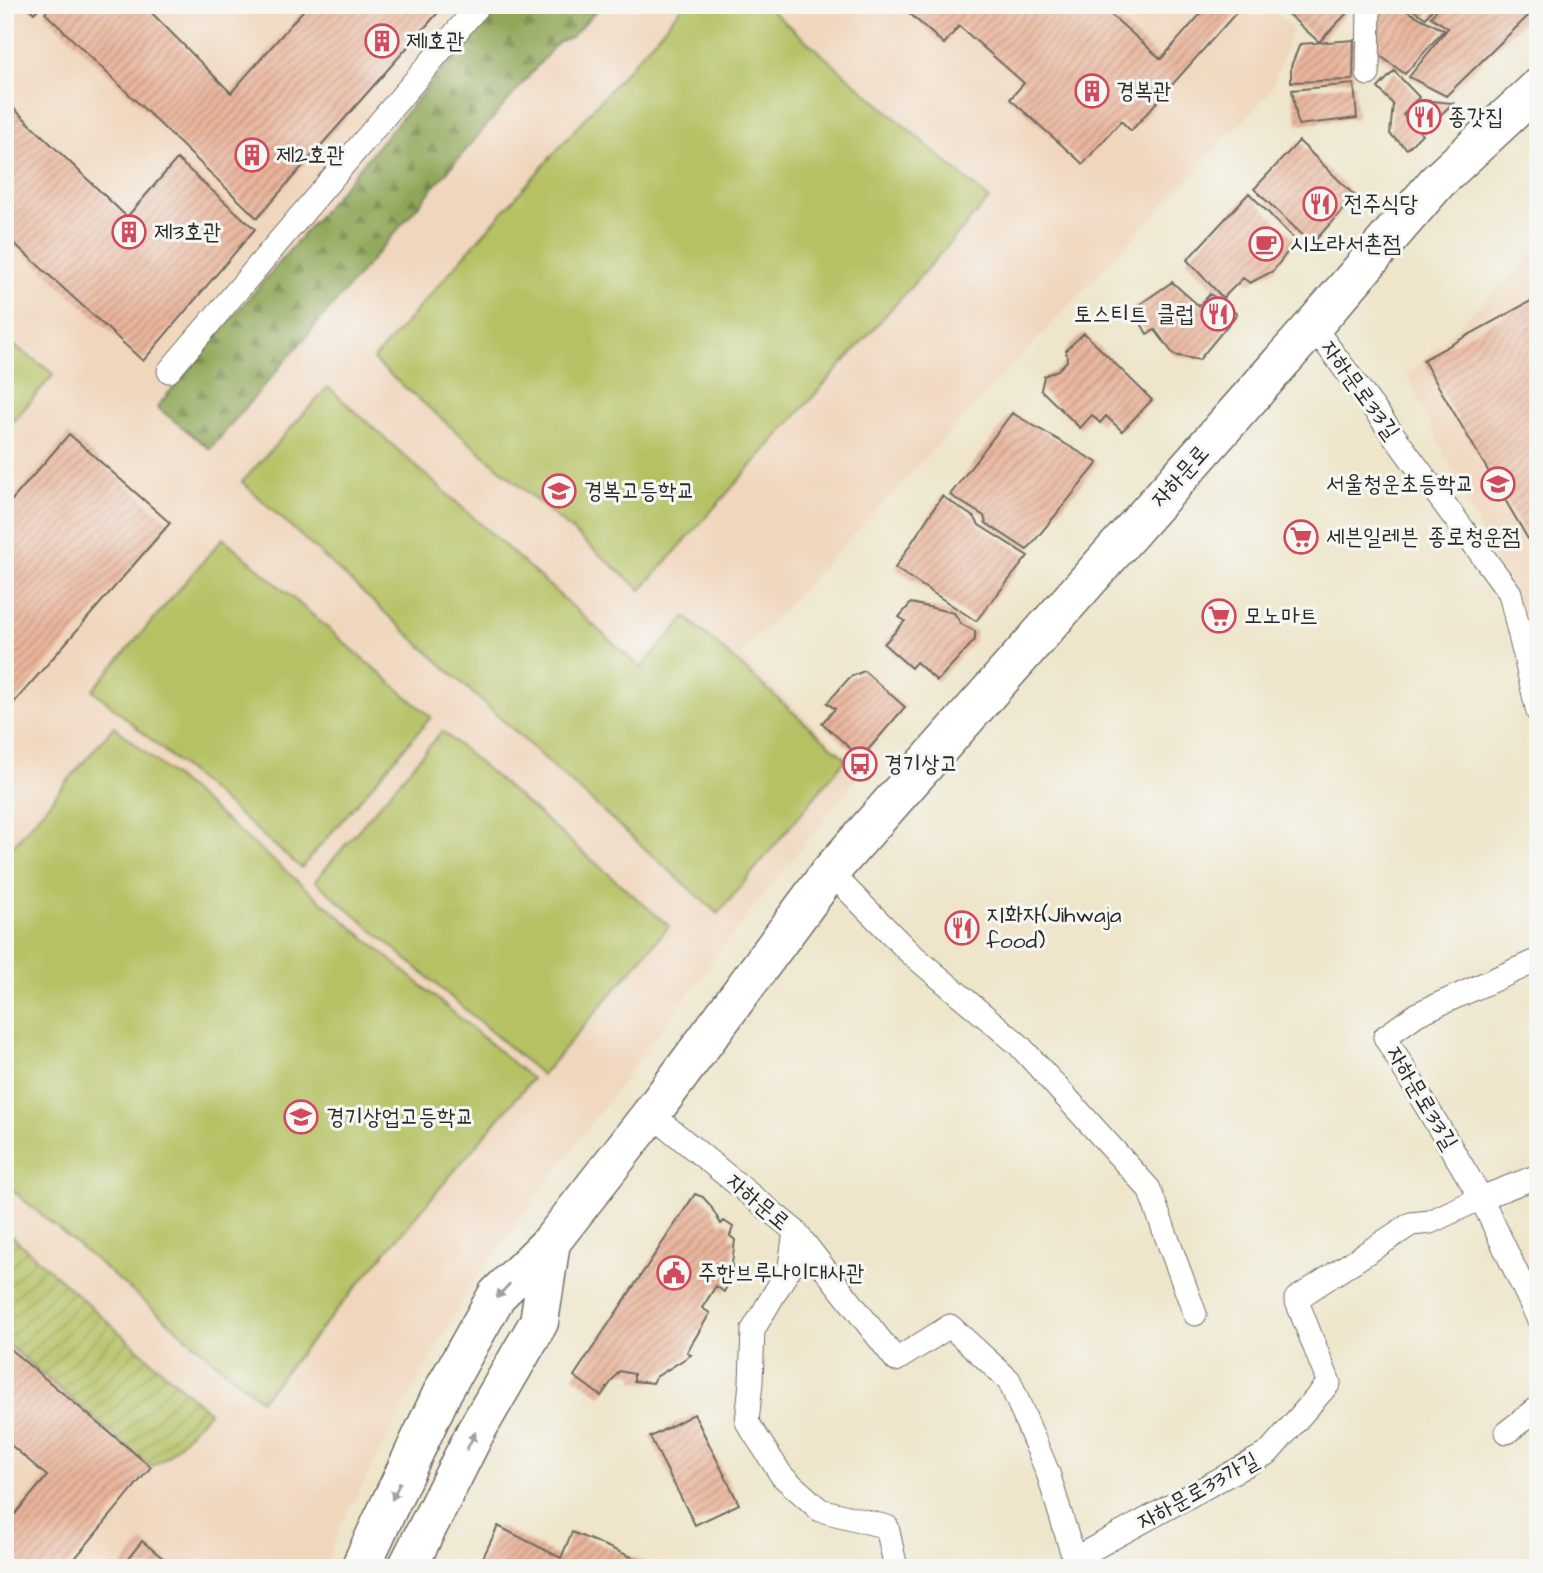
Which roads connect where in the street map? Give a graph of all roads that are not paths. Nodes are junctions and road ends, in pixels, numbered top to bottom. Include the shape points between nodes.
1 (479, 5) edge
2 (1369, 5) edge
3 (1368, 74) dead end
4 (1538, 88) edge
5 (1312, 326) junction
6 (169, 371) dead end
7 (1538, 712) edge
8 (830, 872) junction
9 (1538, 960) edge
10 (651, 1114) junction
11 (1538, 1176) edge
12 (1481, 1198) junction
13 (794, 1231) junction
14 (551, 1242) junction
15 (1195, 1314) dead end
16 (1538, 1318) edge
17 (1538, 1408) edge
18 (1507, 1432) dead end
19 (1076, 1563) edge
20 (360, 1568) edge
21 (407, 1568) edge
22 (896, 1568) edge

1 - 6 lane
2 - 3 lane
4 - 5 main road, 자하문로 via 1437,182
5 - 7 lane, 자하문로33길 via 1510,593
5 - 8 main road, 자하문로
8 - 10 main road, 자하문로
8 - 15 lane via 909,952 1019,1045 1149,1189
9 - 12 lane, 자하문로33길 via 1417,1014 1385,1037
10 - 13 lane, 자하문로
10 - 14 main road, 자하문로
11 - 12 lane, 자하문로33가길
12 - 16 lane
12 - 19 lane, 자하문로33가길 via 1430,1222 1411,1224 1296,1299 1329,1383 1268,1453
13 - 19 lane, 자하문로33가길 via 895,1360 950,1326 1009,1380 1048,1474
13 - 22 lane, 자하문로 via 790,1268 753,1330 747,1422 782,1476 820,1510 887,1527
14 -> 20 main road, 자하문로 via 497,1296 443,1391
21 -> 14 main road via 476,1431 540,1322
17 - 18 lane

